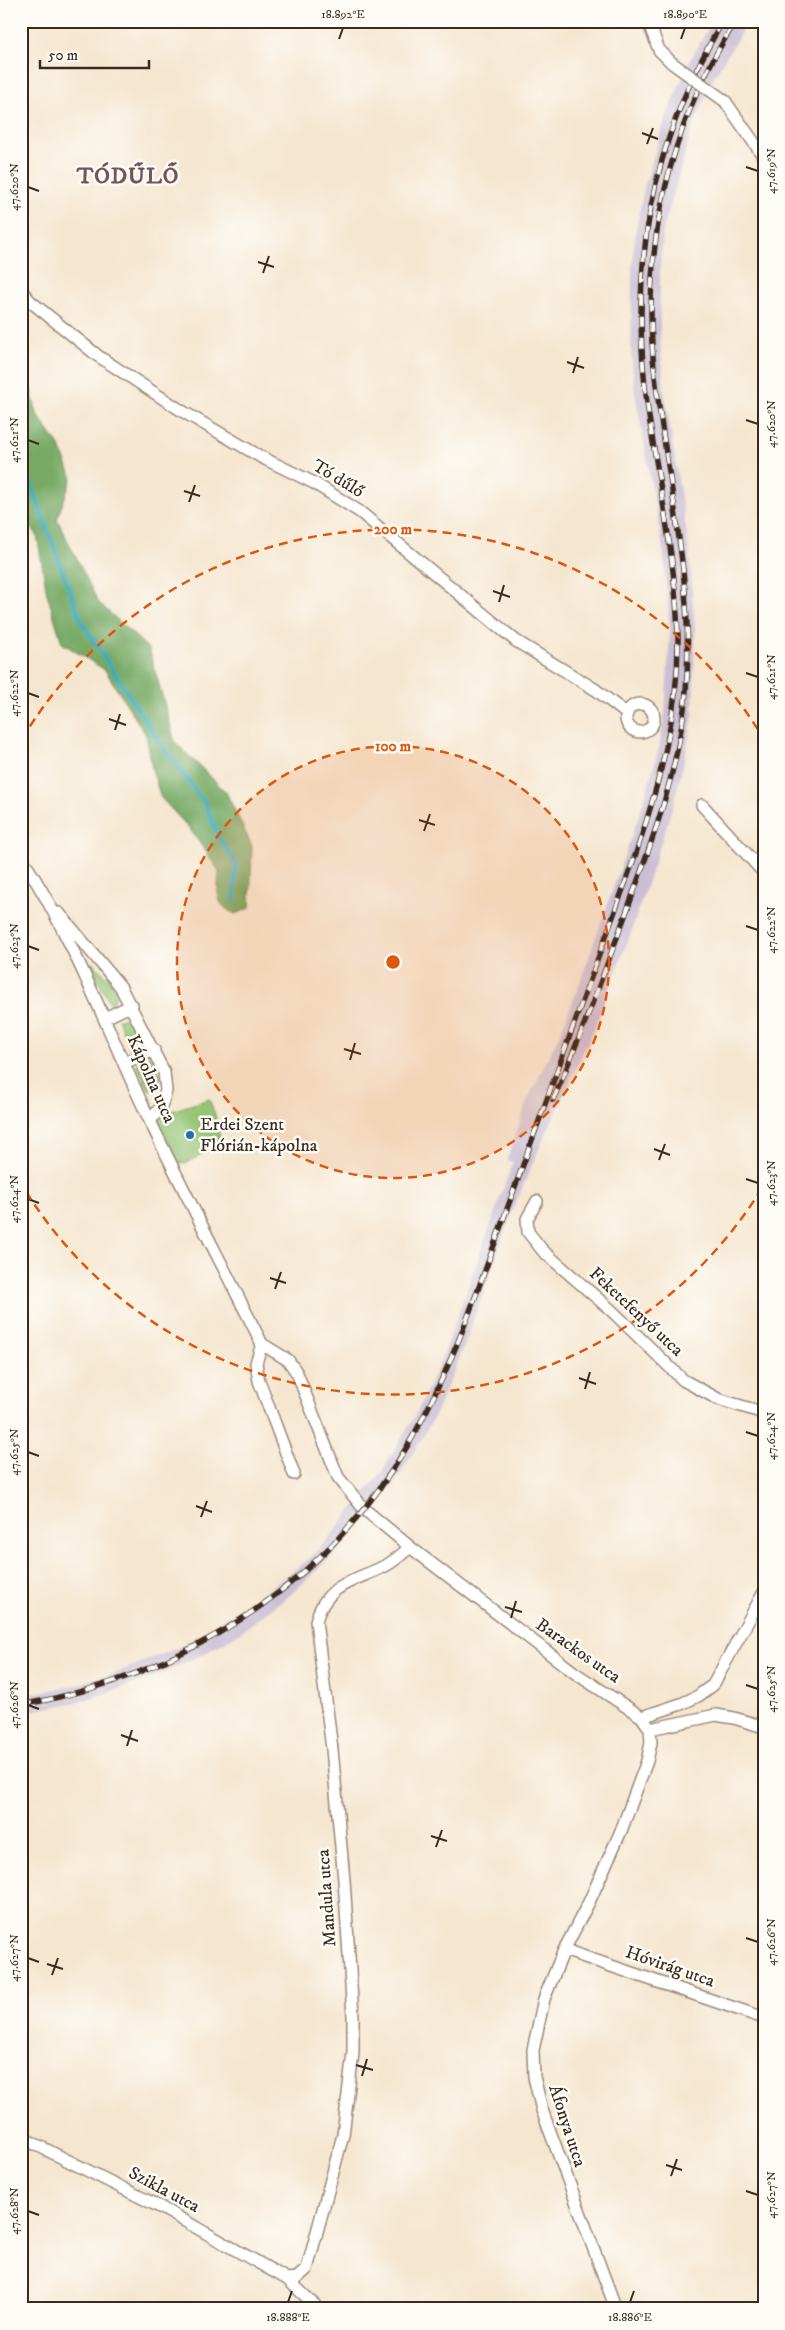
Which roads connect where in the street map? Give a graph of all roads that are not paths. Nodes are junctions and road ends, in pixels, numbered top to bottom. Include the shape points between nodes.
1 (648, 21) edge
2 (764, 157) edge
3 (21, 290) edge
4 (627, 714) dead end
5 (702, 806) dead end
6 (21, 857) edge
7 (764, 873) edge
8 (49, 902) junction
9 (132, 1005) junction
10 (105, 1018) junction
11 (154, 1050) junction
12 (124, 1063) junction
13 (150, 1121) junction
14 (537, 1201) dead end
15 (262, 1344) junction
16 (764, 1413) edge
17 (294, 1474) dead end
18 (410, 1547) junction
19 (764, 1592) edge
20 (642, 1717) junction
21 (764, 1727) edge
22 (650, 1729) junction
23 (564, 1950) junction
24 (764, 2018) edge
25 (21, 2137) edge
26 (287, 2279) junction
27 (319, 2309) edge
28 (616, 2309) edge

1 - 2 street, bridge via 659,50 725,101
3 - 4 street, Tó dűlő via 98,356 182,411 261,457 314,483 360,512 516,641 596,690
5 - 7 street
6 - 8 street, Kápolna utca
8 - 9 street via 120,986
8 - 10 street, Kápolna utca
9 - 10 street
9 - 11 street
10 - 12 street, Kápolna utca
11 - 12 street
11 - 13 street via 164,1072 166,1091 161,1107
12 - 13 street, Kápolna utca
13 - 15 street, Kápolna utca
14 - 16 street, Feketefenyő utca via 527,1219 528,1232 543,1250 684,1380 718,1399
15 - 17 street via 256,1363 259,1381
15 - 18 street, Barackos utca via 288,1360 297,1373 338,1478 364,1509
18 - 20 street, Barackos utca via 575,1673
18 - 26 street, Mandula utca via 386,1566 340,1586 329,1595 316,1620 344,1880 353,2053 343,2135 308,2269 297,2278
19 - 20 street via 713,1685 682,1704
20 - 22 street
21 - 22 street via 716,1716
22 - 23 street, Áfonya utca via 651,1743 640,1782 590,1902
23 - 24 street, Hóvirág utca
23 - 28 street, Áfonya utca via 539,2020 533,2050 534,2077 561,2167
25 - 26 street, Szikla utca via 160,2207
26 - 27 street, Szikla utca

